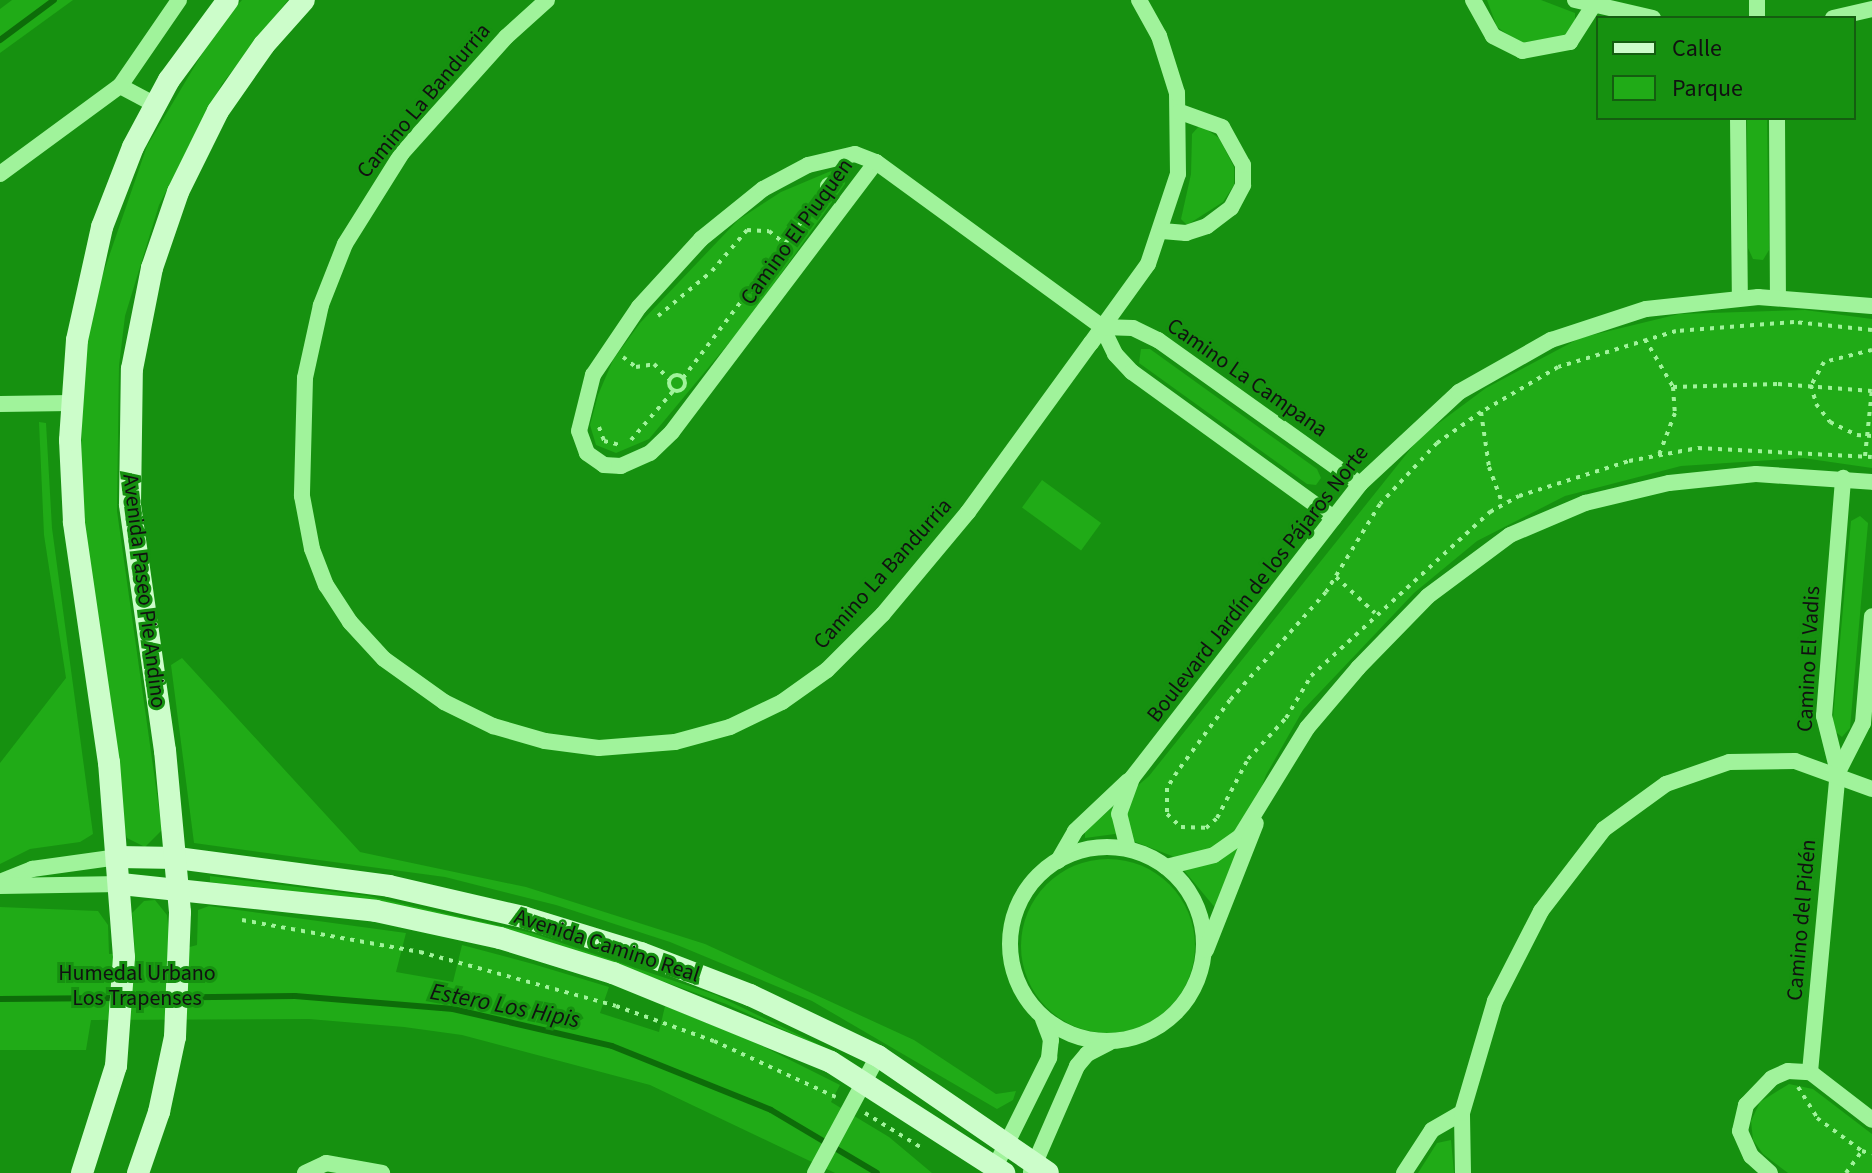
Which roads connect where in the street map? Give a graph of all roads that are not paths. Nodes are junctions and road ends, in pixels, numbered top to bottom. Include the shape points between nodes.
1 (179, 0) edge
2 (228, 0) edge
3 (304, 0) edge
4 (547, 0) edge
5 (1139, 0) edge
6 (1473, 0) edge
7 (1575, 0) edge
8 (1593, 6) junction
9 (1872, 9) edge
10 (1643, 16) edge
11 (1842, 16) edge
12 (120, 86) junction
13 (155, 105) junction
14 (1180, 112) junction
15 (1738, 120) edge
16 (1777, 120) edge
17 (876, 162) junction
18 (0, 174) edge
19 (1162, 231) junction
20 (1778, 296) junction
21 (1740, 297) junction
22 (1872, 306) edge
23 (1102, 327) junction
24 (71, 403) junction
25 (0, 404) edge
26 (1843, 478) junction
27 (1872, 482) edge
28 (1360, 484) junction
29 (1334, 518) junction
30 (1872, 616) edge
31 (1838, 772) junction
32 (1132, 778) junction
33 (1872, 789) edge
34 (1258, 814) junction
35 (1128, 849) junction
36 (118, 857) junction
37 (177, 858) junction
38 (1058, 861) junction
39 (1166, 867) junction
40 (0, 884) edge
41 (121, 884) junction
42 (179, 888) junction
43 (1204, 955) junction
44 (1043, 1017) junction
45 (1115, 1041) junction
46 (878, 1056) junction
47 (1802, 1071) junction
48 (866, 1081) junction
49 (1462, 1113) junction
50 (1872, 1120) edge
51 (1010, 1144) junction
52 (1000, 1170) edge
53 (1038, 1170) edge
54 (816, 1172) edge
55 (82, 1173) edge
56 (138, 1173) edge
57 (305, 1173) edge
58 (382, 1173) edge
59 (1404, 1173) edge
60 (1463, 1173) edge
61 (1770, 1173) edge

1 - 12 street
2 - 13 main road
3 - 37 main road, Avenida Paseo Pie Andino via 264,45 218,111 169,217 136,341 127,430 130,504
4 - 23 street, Camino La Bandurria via 454,92 369,201 328,282 305,378 302,496 318,567 337,604 366,641 444,702 519,735 599,748 702,736 782,702 837,661 883,614 968,512
5 - 14 street, Camino La Bandurria via 1166,55
6 - 8 street via 1493,36 1522,51 1570,42
7 - 8 street
8 - 10 street
9 - 11 street
12 - 13 street
12 - 18 street
13 - 24 main road via 99,239 83,302
14 - 19 street, Camino La Bandurria via 1178,174
14 - 19 street via 1222,127 1243,165 1243,185 1231,208 1207,226 1186,233
15 - 21 street
16 - 20 street
17 - 17 street, Camino El Piuquen via 845,154 808,165 763,189 701,239 608,346 587,392 580,439 592,458 621,466 650,453 672,432
17 - 23 street, Camino La Campana
19 - 23 street, Camino La Bandurria via 1148,264
20 - 21 street, Boulevard Jardín de los Pájaros Norte
20 - 22 street, Boulevard Jardín de los Pájaros Norte
21 - 28 street, Boulevard Jardín de los Pájaros Norte via 1646,309 1527,351 1438,409
23 - 28 street, Camino La Campana via 1133,328 1158,340
23 - 29 street, Camino La Campana via 1115,354 1132,372
24 - 25 street
24 - 36 main road via 74,522
26 - 27 street
26 - 31 street, Camino El Vadis via 1824,716
26 - 34 street via 1756,474 1669,483 1585,503 1510,535 1428,596 1358,668 1307,728
28 - 29 street, Boulevard Jardín de los Pájaros Norte
29 - 32 street, Boulevard Jardín de los Pájaros Norte
30 - 31 street via 1863,723
31 - 33 street
31 - 47 street, Camino del Pidén
31 - 49 street via 1773,760 1709,766 1643,797 1604,829 1571,866 1516,956 1481,1039
32 - 35 street, Boulevard Jardín de los Pájaros Norte via 1119,814
32 - 38 street, Boulevard Jardín de los Pájaros Norte via 1075,831
34 - 39 street via 1228,847
34 - 43 street
35 - 38 street via 1085,850
35 - 39 street
36 - 37 main road, Avenida Camino Real
36 - 40 street via 32,869
36 - 41 main road
37 - 42 main road, Avenida Paseo Pie Andino
37 - 46 main road, Avenida Camino Real via 389,886 561,927 750,995
38 - 44 street via 1033,882 1011,927 1015,976
39 - 43 street via 1186,887 1199,912
40 - 41 street
41 - 42 main road, Avenida Camino Real
41 - 55 main road via 120,1038 109,1096
42 - 48 main road, Avenida Camino Real via 339,905 500,938 711,1008
42 - 56 main road, Avenida Paseo Pie Andino via 175,1037 159,1112
43 - 45 street via 1196,984 1180,1009 1144,1035
44 - 45 street via 1069,1034
44 - 51 street via 1051,1040 1049,1058
45 - 53 street via 1093,1050 1077,1066
46 - 48 street
46 - 51 main road, Avenida Camino Real
47 - 50 street
47 - 61 street via 1761,1086 1742,1116 1745,1147
48 - 52 main road, Avenida Camino Real
48 - 54 street
49 - 59 street via 1432,1130
49 - 60 street
51 - 52 street
51 - 53 main road, Avenida Camino Real
57 - 58 street via 326,1163

